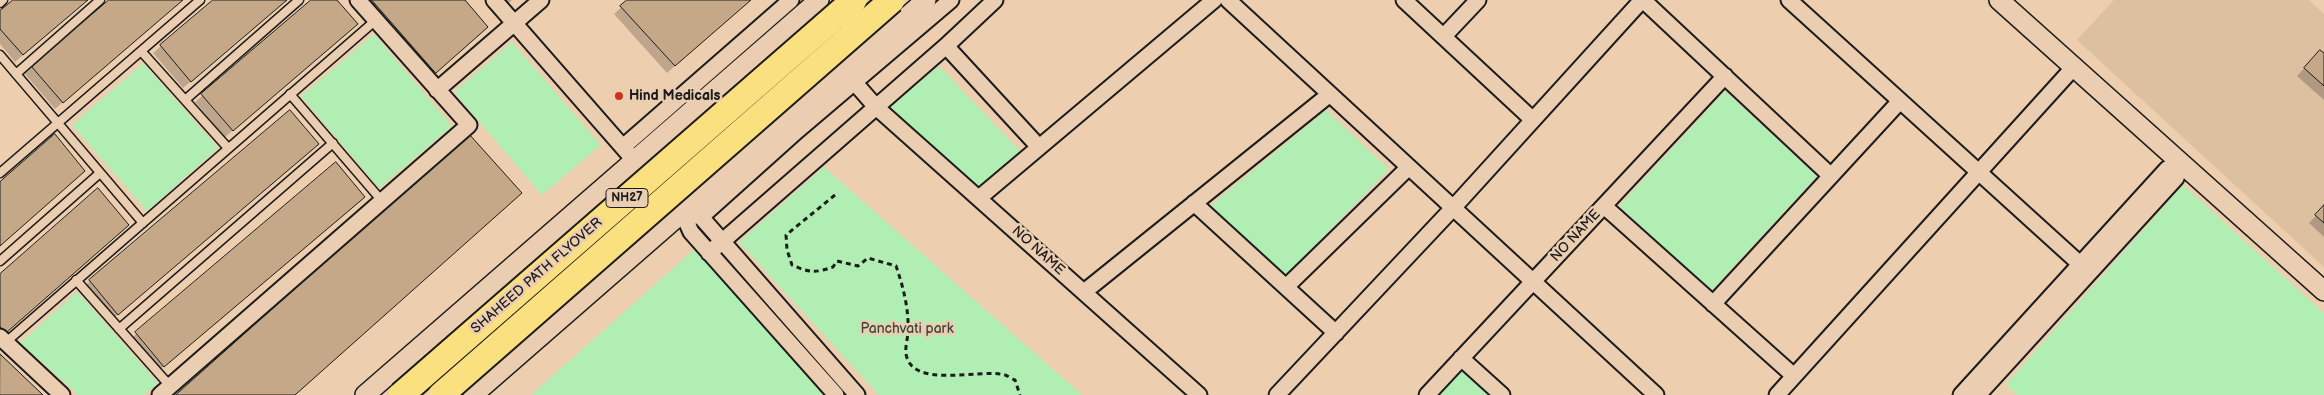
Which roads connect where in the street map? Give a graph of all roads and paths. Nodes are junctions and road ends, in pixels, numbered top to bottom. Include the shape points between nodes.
1 (3, 0) edge
2 (100, 0) edge
3 (200, 0) edge
4 (299, 0) edge
5 (358, 0) edge
6 (494, 0) edge
7 (541, 0) edge
8 (791, 0) edge
9 (819, 0) edge
10 (854, 0) edge
11 (892, 0) edge
12 (926, 0) edge
13 (951, 0) edge
14 (995, 0) edge
15 (1214, 0) edge
16 (1228, 0) edge
17 (1404, 0) edge
18 (1478, 0) edge
19 (1643, 0) edge
20 (1789, 0) edge
21 (1999, 0) edge
22 (0, 2) edge
23 (376, 20) junction
24 (514, 24) junction
25 (1444, 36) junction
26 (946, 46) junction
27 (141, 51) junction
28 (0, 55) edge
29 (2074, 67) junction
30 (16, 74) junction
31 (1725, 76) junction
32 (855, 82) junction
33 (437, 90) junction
34 (290, 94) junction
35 (1330, 94) junction
36 (185, 100) junction
37 (1900, 101) junction
38 (876, 107) junction
39 (1533, 120) junction
40 (58, 123) junction
41 (333, 144) junction
42 (228, 148) junction
43 (1039, 148) junction
44 (629, 154) junction
45 (2181, 162) junction
46 (1409, 168) junction
47 (1979, 172) junction
48 (0, 173) edge
49 (100, 173) junction
50 (1831, 176) junction
51 (836, 195) dead end
52 (979, 198) junction
53 (382, 201) junction
54 (1194, 203) junction
55 (1604, 206) junction
56 (1453, 208) junction
57 (682, 212) junction
58 (701, 217) junction
59 (143, 223) junction
60 (722, 242) junction
61 (709, 252) junction
62 (0, 261) edge
63 (2080, 264) junction
64 (76, 280) junction
65 (1532, 282) junction
66 (1286, 287) junction
67 (2324, 291) edge
68 (1084, 292) junction
69 (1713, 304) junction
70 (119, 329) junction
71 (1336, 333) junction
72 (3, 340) edge
73 (1461, 358) junction
74 (1794, 376) junction
75 (165, 391) edge
76 (62, 395) edge
77 (365, 395) edge
78 (401, 395) edge
79 (441, 395) edge
80 (473, 395) edge
81 (836, 395) edge
82 (857, 395) edge
83 (1020, 395) edge
84 (1199, 395) edge
85 (1277, 395) edge
86 (1427, 395) edge
87 (1502, 395) edge
88 (1656, 395) edge
89 (1777, 395) edge
90 (1961, 395) edge
91 (1978, 395) edge

1 - 22 lane
2 - 30 lane
3 - 27 lane
4 - 36 lane
5 - 23 street
6 - 24 street
7 - 24 street
8 - 44 street
9 - 44 street
10 - 78 highway, SHAHEED PATH FLYOVER / NH27, bridge
11 - 79 highway, SHAHEED PATH FLYOVER / NH27, bridge
12 - 57 street
13 - 32 street
14 - 26 street
15 - 43 street
16 - 35 street
17 - 25 street
18 - 25 street
19 - 31 street
19 - 39 street
20 - 37 street
21 - 29 street
23 - 33 street
23 - 34 lane
24 - 33 street
24 - 44 street
25 - 39 street
26 - 38 street
26 - 43 street
27 - 36 lane
27 - 40 lane
28 - 30 lane
29 - 45 street
29 - 47 street
30 - 40 lane
31 - 50 street
31 - 55 street, NO NAME
32 - 38 street, NO NAME
32 - 58 street
33 - 53 street via 469,125
34 - 41 lane
34 - 42 lane
35 - 46 street
35 - 54 street
36 - 42 lane
37 - 47 street
37 - 50 street
38 - 52 street, NO NAME
38 - 60 street
39 - 56 street
40 - 48 lane
40 - 49 lane
41 - 53 lane
41 - 70 lane
42 - 59 lane
43 - 52 street
44 - 57 street
44 - 77 street
45 - 63 street via 2167,169
45 - 67 street
45 - 91 street via 2176,178
46 - 56 street
46 - 66 street
47 - 63 street
47 - 74 street
49 - 59 lane
49 - 62 lane
50 - 69 street
51 - 83 path via 786,235 786,250 792,265 808,272 819,272 833,267 837,261 858,266 868,258 896,266 904,291 908,330 906,355 911,366 922,373 938,375 1004,375 1015,380
52 - 68 street, NO NAME
53 - 75 street
54 - 66 street
54 - 68 street
55 - 65 street, NO NAME
55 - 69 street
56 - 65 street
56 - 71 street
57 - 58 street
57 - 61 street via 691,232
57 - 80 street
58 - 60 street
59 - 64 lane
60 - 61 street
60 - 82 street
61 - 81 street
63 - 90 street
64 - 70 lane
64 - 72 lane
65 - 73 street, NO NAME
65 - 88 street
66 - 71 street
68 - 84 street, NO NAME
69 - 74 street
70 - 75 lane
71 - 85 street
72 - 76 street
73 - 86 street, NO NAME
73 - 87 street
74 - 89 street

